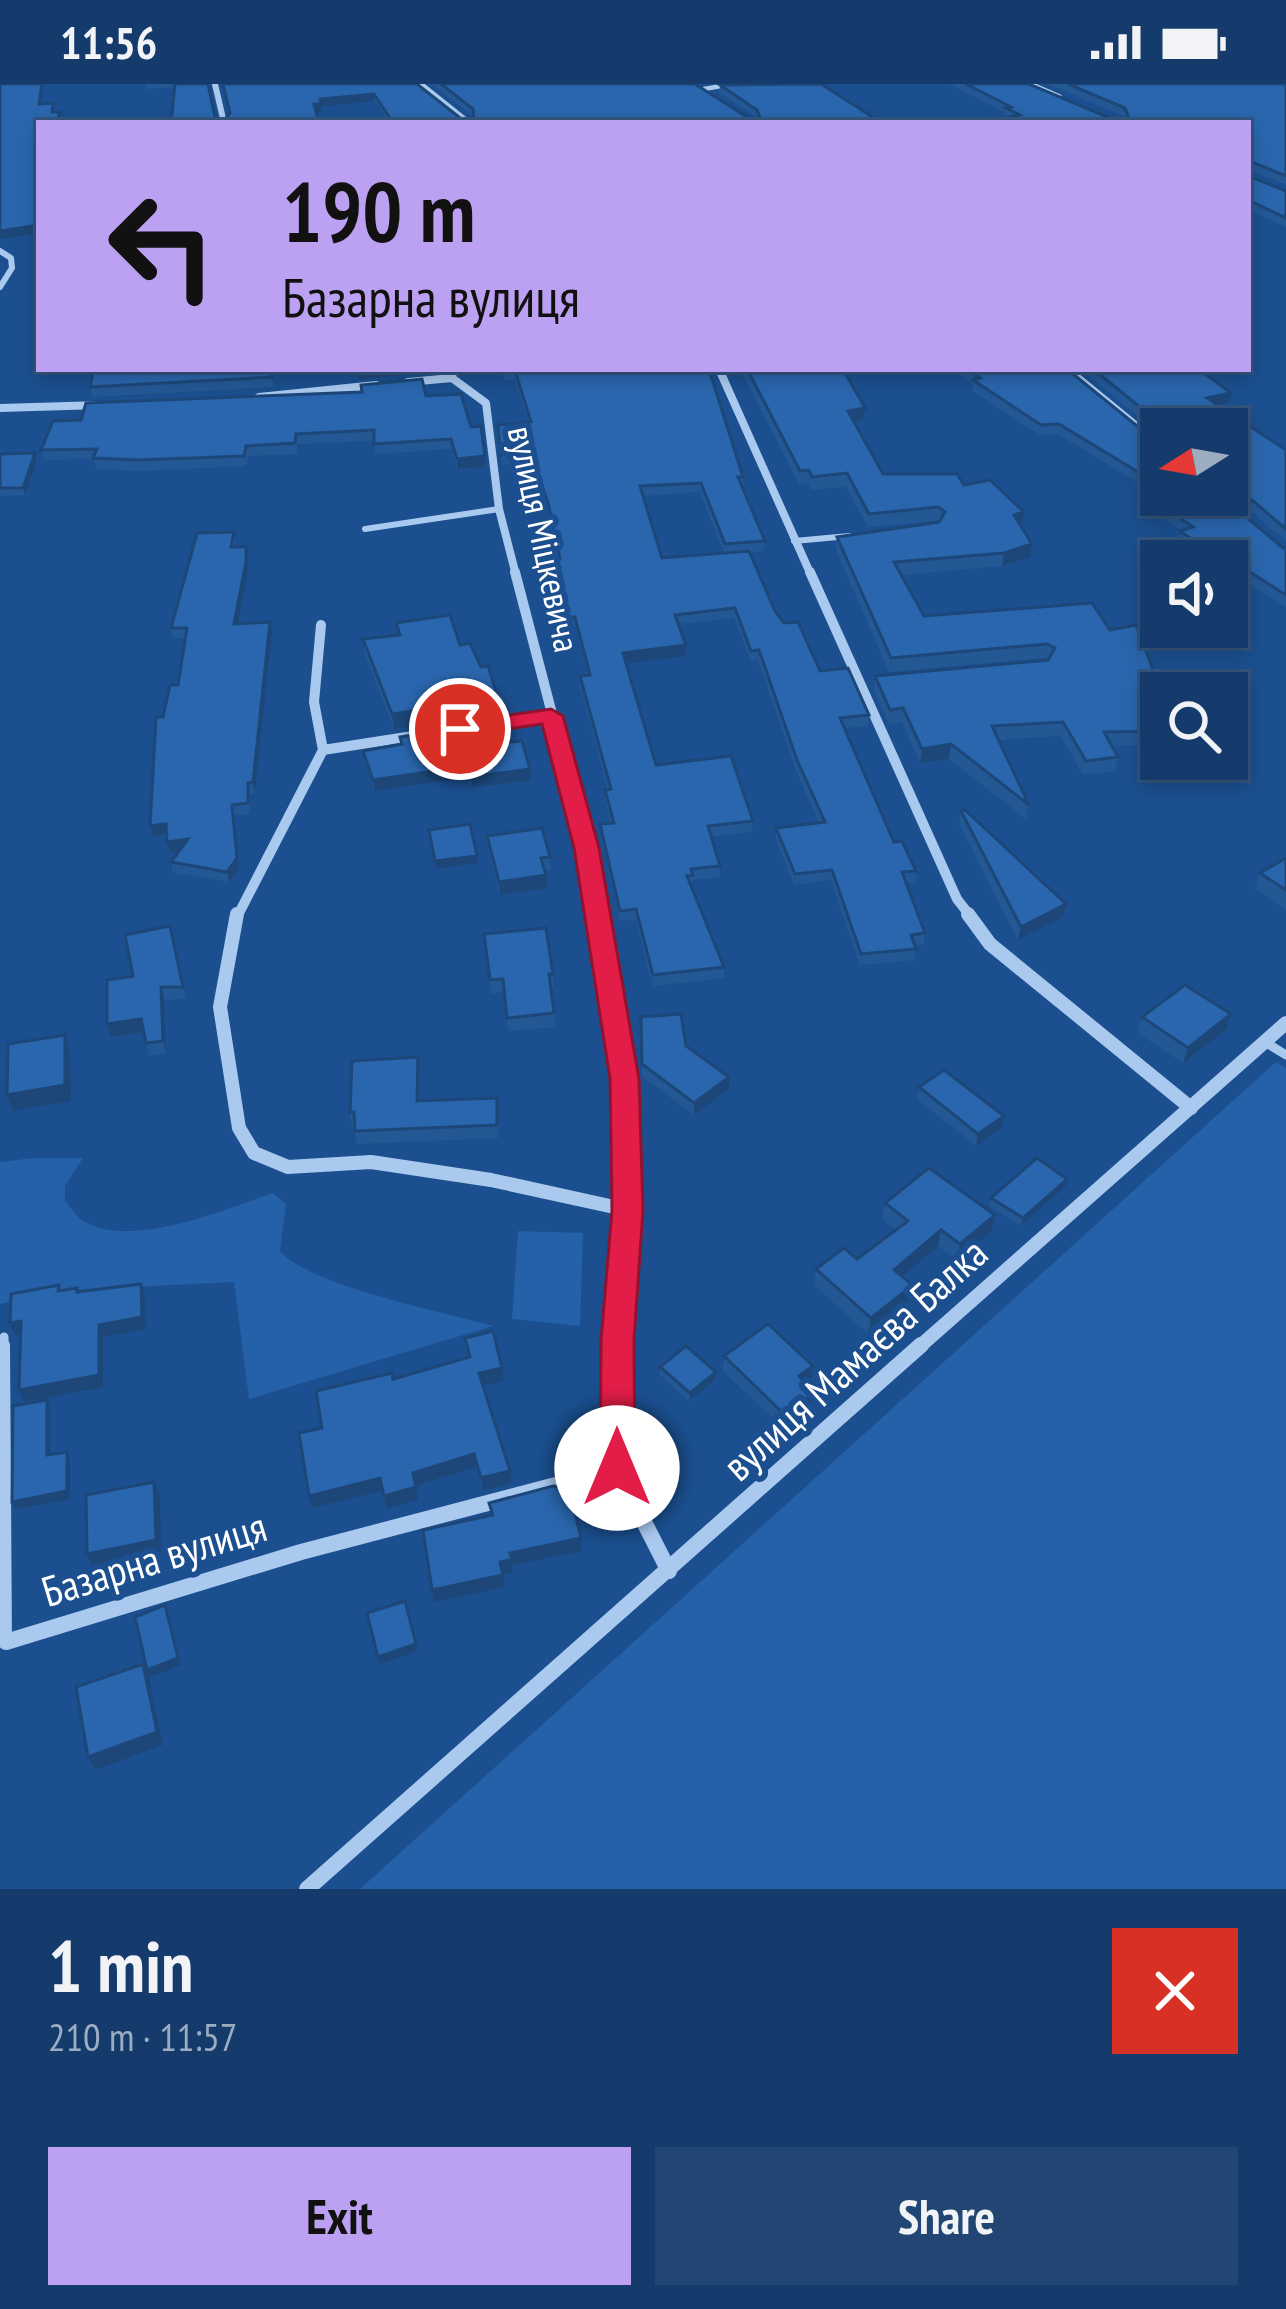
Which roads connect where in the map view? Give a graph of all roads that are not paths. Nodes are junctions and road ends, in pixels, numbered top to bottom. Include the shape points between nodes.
1 (215, 84) edge
2 (420, 84) edge
3 (691, 84) edge
4 (733, 84) edge
5 (1029, 84) edge
6 (704, 89) junction
7 (1066, 100) edge
8 (223, 120) edge
9 (465, 120) edge
10 (748, 120) edge
11 (0, 251) edge
12 (0, 287) edge
13 (720, 372) edge
14 (1071, 372) edge
15 (453, 374) edge
16 (405, 382) edge
17 (382, 385) edge
18 (241, 399) edge
19 (114, 405) edge
20 (0, 408) edge
21 (1140, 429) edge
22 (499, 509) junction
23 (365, 529) dead end
24 (866, 535) edge
25 (794, 542) junction
26 (322, 625) dead end
27 (883, 681) edge
28 (860, 683) junction
29 (551, 716) junction
30 (483, 726) edge
31 (437, 733) edge
32 (323, 750) junction
33 (1286, 1023) edge
34 (1265, 1042) junction
35 (1286, 1055) edge
36 (1191, 1108) junction
37 (628, 1210) junction
38 (4, 1337) dead end
39 (617, 1468) junction
40 (669, 1571) junction
41 (6, 1642) joint
42 (308, 1889) edge

1 - 8 street
2 - 9 street
3 - 6 street
4 - 6 lane
5 - 7 street
6 - 10 street
11 - 12 street via 12,268
13 - 25 street
14 - 21 street
15 - 16 street, вулиця Міцкевича
15 - 22 street, вулиця Міцкевича via 486,403
17 - 18 street
19 - 20 street
22 - 23 lane
22 - 29 street, вулиця Міцкевича
24 - 25 lane
25 - 28 street
26 - 32 street via 314,702
27 - 28 lane
28 - 36 street via 957,899 990,944
29 - 30 street
29 - 37 street, вулиця Міцкевича via 586,848 624,1079
31 - 32 street
32 - 37 street via 238,906 220,1007 239,1128 254,1153 288,1167 371,1162 491,1180
33 - 34 street, вулиця Мамаєва Балка
34 - 35 lane
34 - 36 street, вулиця Мамаєва Балка
36 - 40 street, вулиця Мамаєва Балка
37 - 39 street, вулиця Міцкевича
38 - 41 lane, Базарна вулиця
39 - 40 street, вулиця Міцкевича
39 - 41 street, Базарна вулиця
40 - 42 street, вулиця Мамаєва Балка

